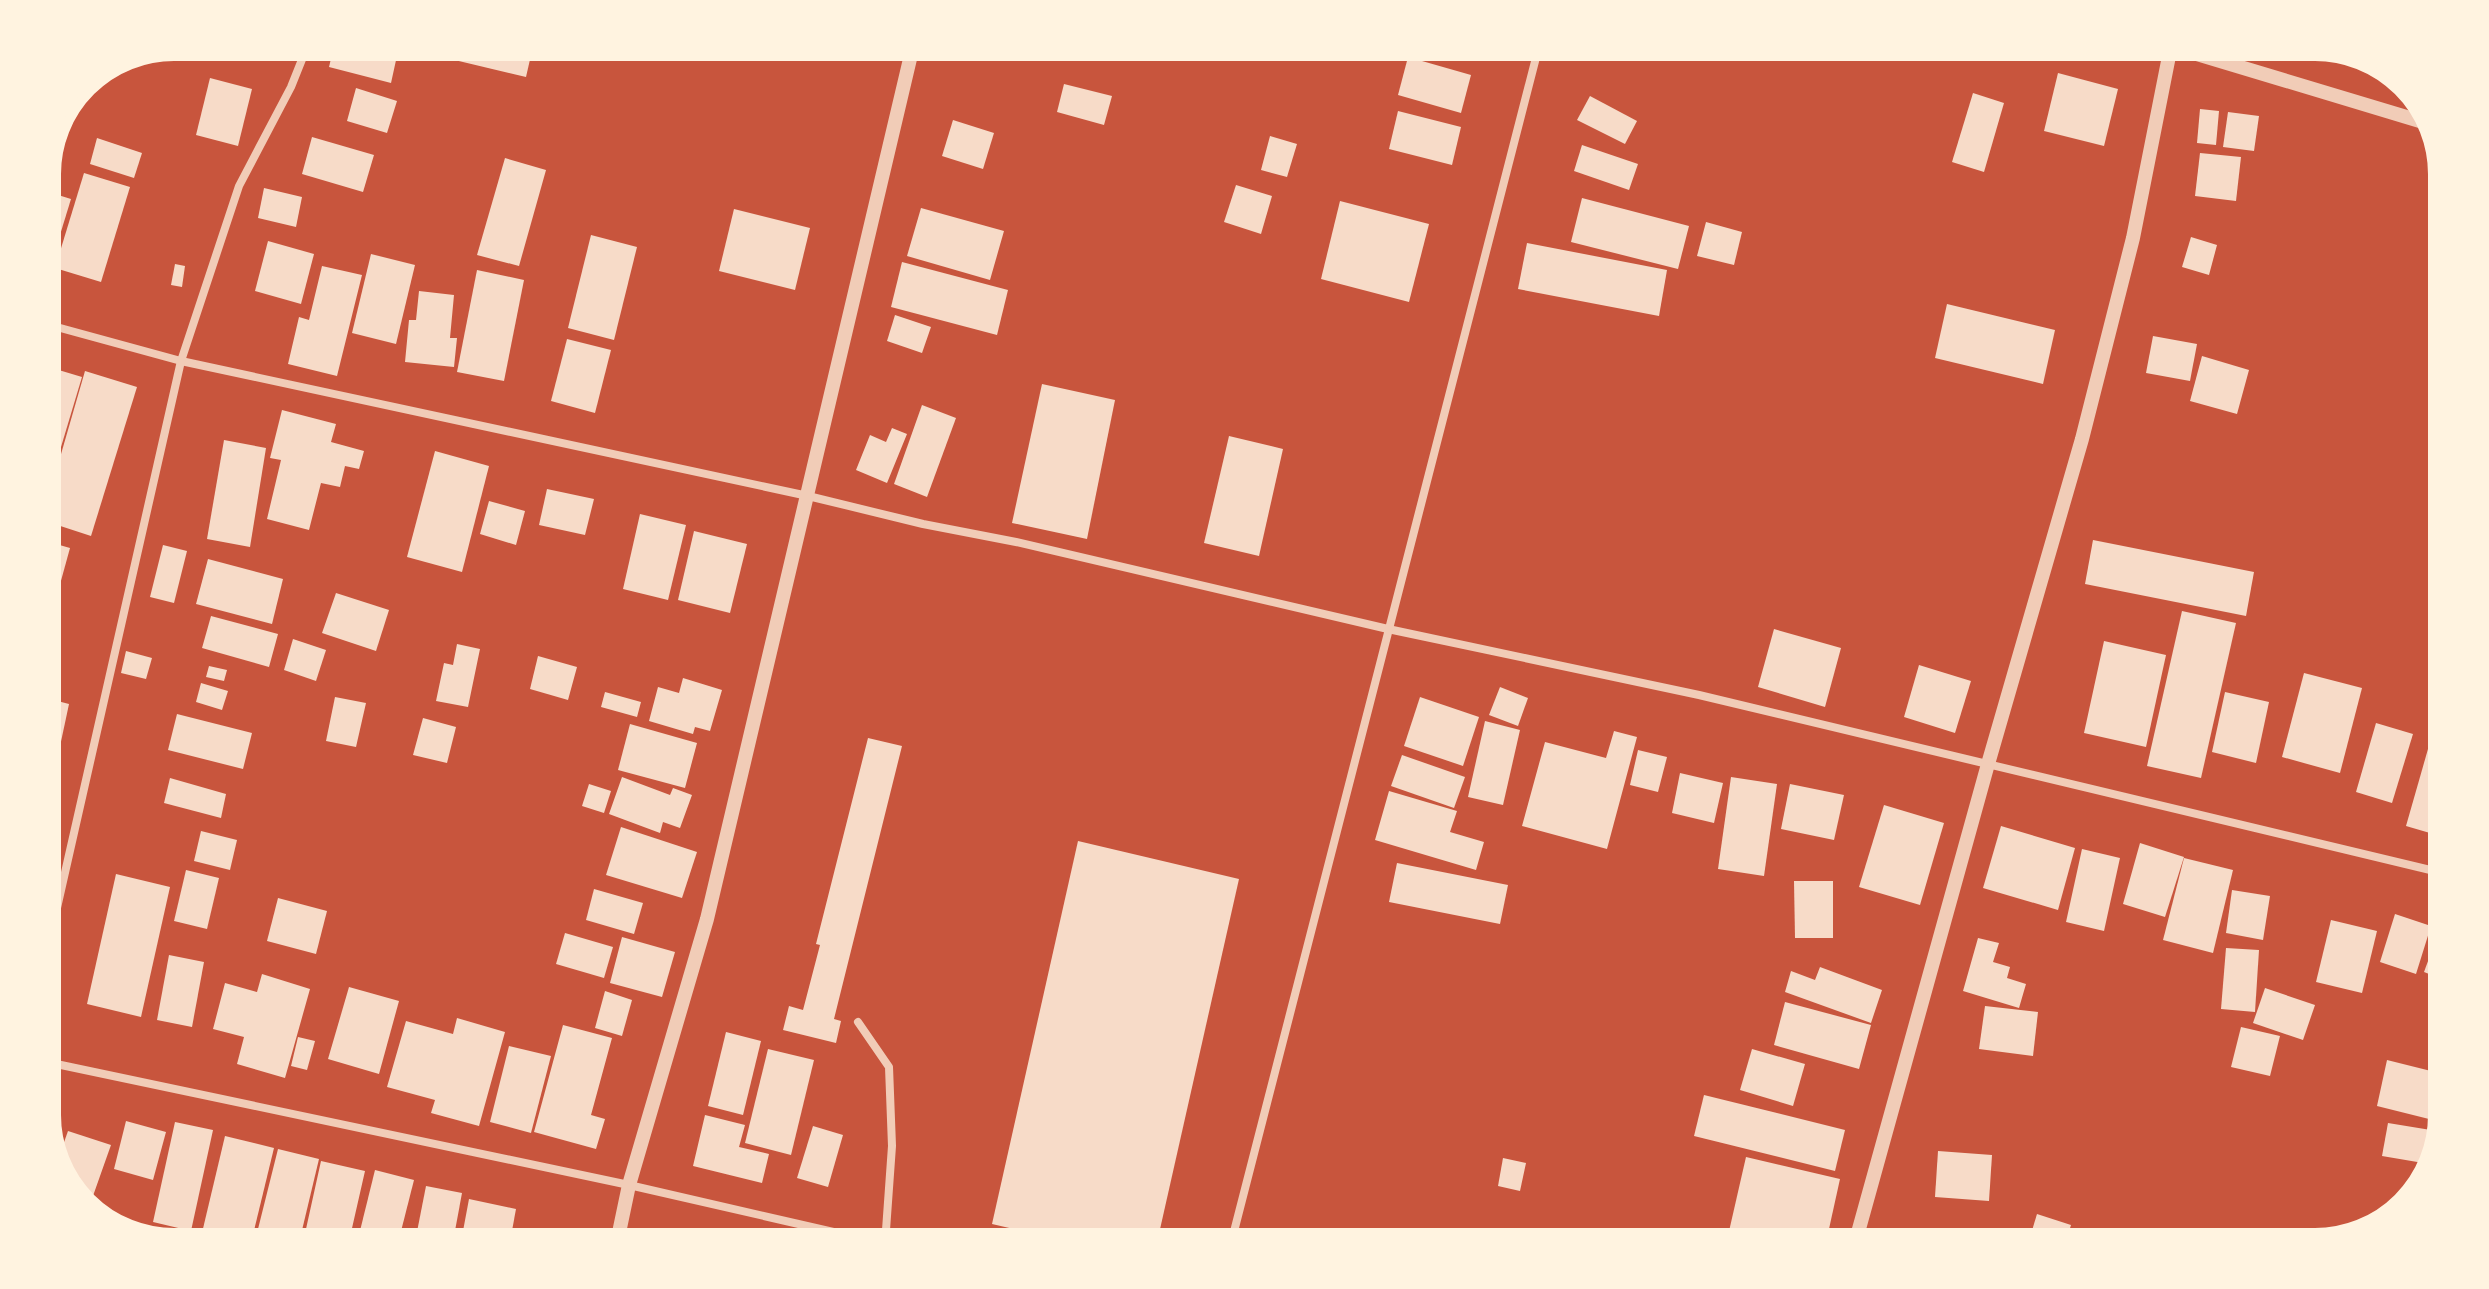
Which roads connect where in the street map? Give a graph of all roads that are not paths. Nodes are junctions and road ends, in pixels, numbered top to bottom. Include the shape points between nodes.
1 (303, 56) edge
2 (911, 56) edge
3 (1536, 56) edge
4 (2164, 56) edge
5 (2208, 56) edge
6 (2421, 121) edge
7 (56, 327) edge
8 (181, 361) junction
9 (808, 496) junction
10 (1388, 629) junction
11 (1988, 764) junction
12 (2433, 871) edge
13 (56, 912) edge
14 (858, 1022) dead end
15 (56, 1064) edge
16 (629, 1185) junction
17 (619, 1233) edge
18 (837, 1233) edge
19 (886, 1233) edge
20 (1234, 1233) edge
21 (1858, 1233) edge

1 - 8 street via 239,186
2 - 9 street
3 - 10 street
4 - 11 street via 2133,238 2082,439
5 - 6 street
7 - 8 street
8 - 9 street
8 - 13 street
9 - 10 street
9 - 16 street via 707,919
10 - 11 street
10 - 20 street
11 - 12 street
11 - 21 street
14 - 19 street via 889,1067 892,1146
15 - 16 street
16 - 17 street
16 - 18 street

